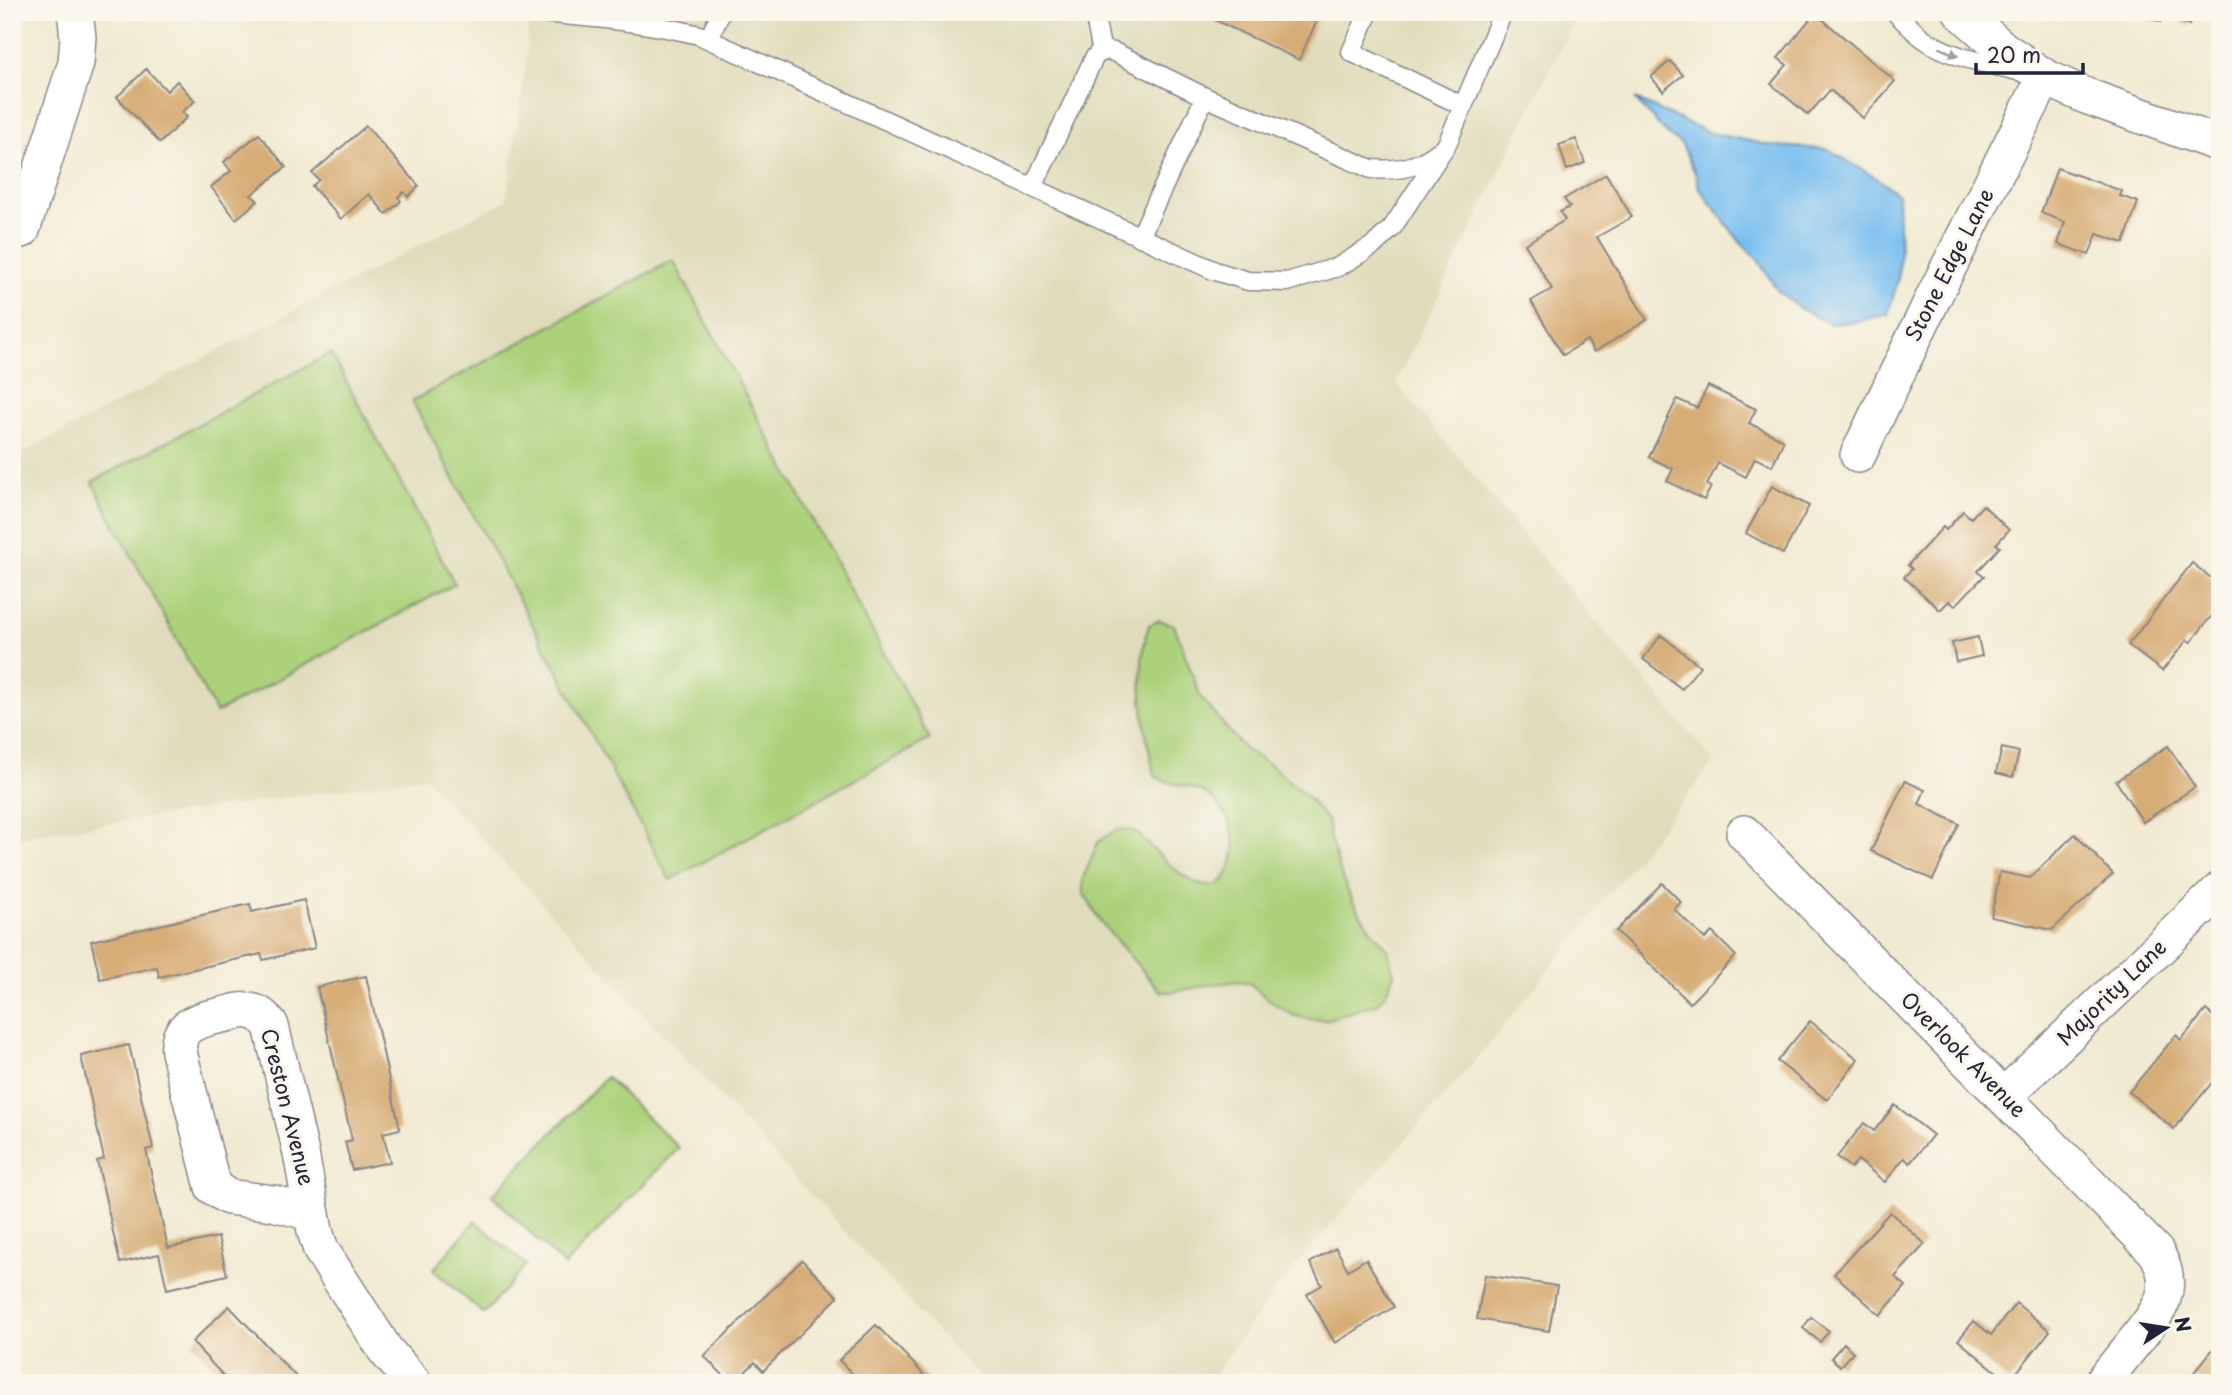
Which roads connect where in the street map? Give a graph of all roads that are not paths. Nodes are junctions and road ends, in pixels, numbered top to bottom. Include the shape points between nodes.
1 (75, 12) edge
2 (530, 12) edge
3 (721, 12) edge
4 (1091, 12) edge
5 (1369, 12) edge
6 (1503, 12) edge
7 (1895, 12) edge
8 (1961, 12) edge
9 (709, 39) junction
10 (1102, 52) junction
11 (2045, 77) junction
12 (1205, 97) junction
13 (1463, 106) junction
14 (2217, 137) edge
15 (1447, 144) junction
16 (1033, 187) junction
17 (22, 230) dead end
18 (1140, 237) junction
19 (1858, 455) dead end
20 (1744, 833) dead end
21 (2220, 890) edge
22 (2004, 1096) junction
23 (311, 1213) junction
24 (414, 1383) edge
25 (2102, 1383) edge

1 - 17 street via 76,63
2 - 9 lane via 641,23
3 - 9 lane
4 - 10 lane
5 - 13 lane via 1351,52
6 - 13 lane
7 -> 11 lane via 1924,39 1943,49
8 - 11 street via 2003,49
9 - 16 lane
10 - 12 lane via 1114,52
10 - 16 lane via 1093,60
11 - 14 street via 2086,96
11 - 19 street, Stone Edge Lane
12 - 15 lane via 1371,169 1412,167
12 - 18 lane
13 - 15 lane
15 - 18 lane via 1392,228 1355,258 1318,275 1287,282 1248,281
16 - 18 lane
20 - 22 street, Overlook Avenue
21 - 22 street, Majority Lane
22 - 25 street, Overlook Avenue via 2161,1260 2166,1276 2163,1302
23 - 23 street, Creston Avenue via 271,1026 258,1013 247,1010 188,1025 181,1034 179,1052 213,1186 228,1197 273,1202
23 - 24 street, Creston Avenue via 325,1258 386,1351

